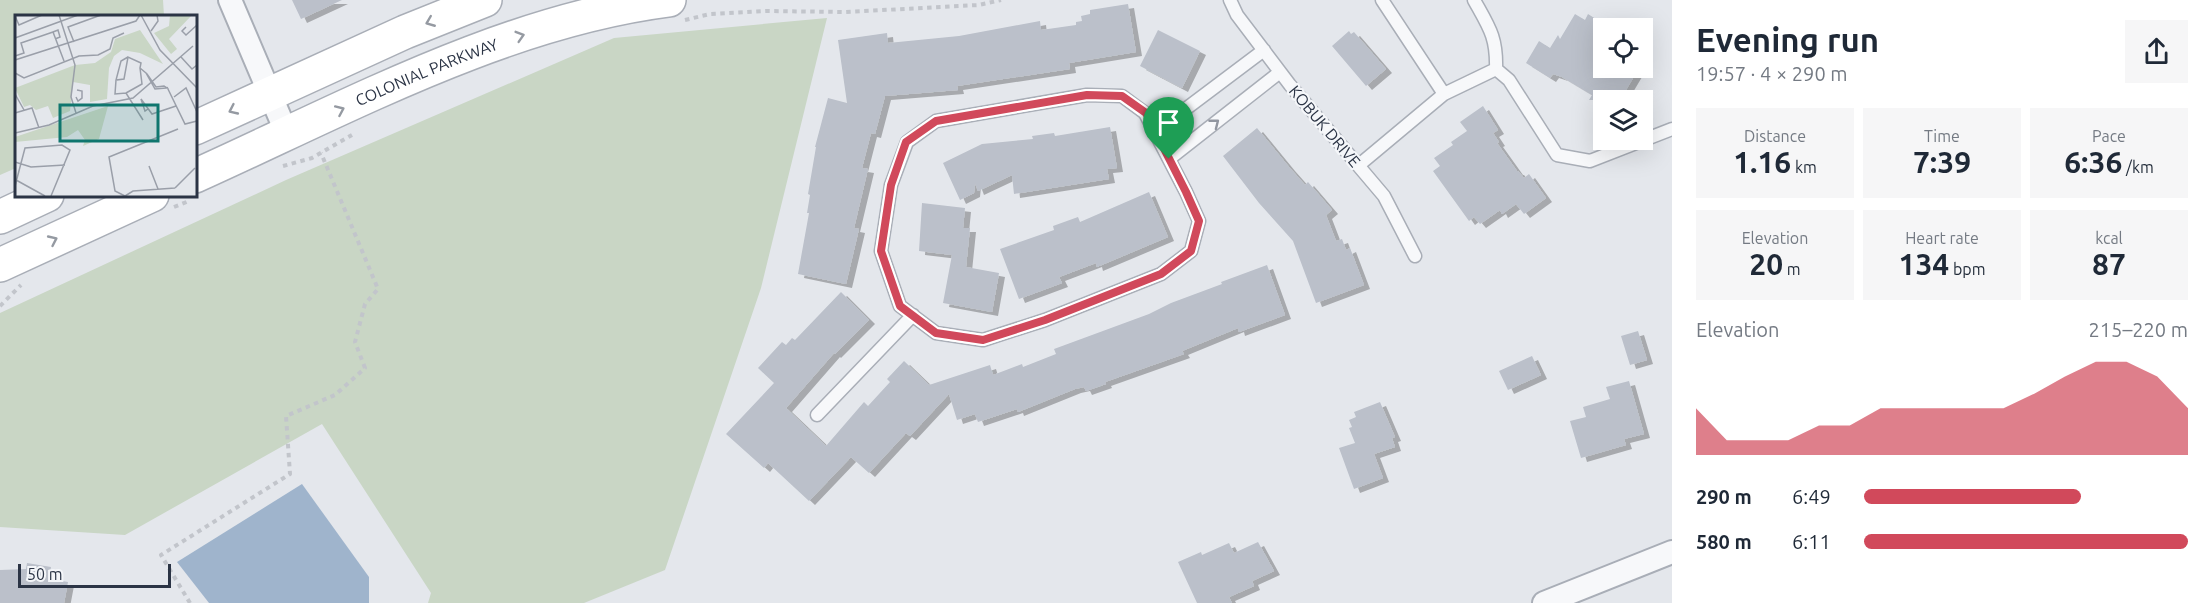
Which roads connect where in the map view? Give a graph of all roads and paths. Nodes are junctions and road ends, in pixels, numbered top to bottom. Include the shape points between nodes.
1 (230, 0) edge
2 (485, 0) edge
3 (1001, 0) edge
4 (1230, 0) edge
5 (1382, 0) edge
6 (1474, 0) edge
7 (675, 11) edge
8 (1264, 50) junction
9 (1496, 69) junction
10 (1280, 72) junction
11 (268, 94) junction
12 (1444, 94) junction
13 (196, 128) edge
14 (1672, 129) edge
15 (1155, 132) junction
16 (287, 134) junction
17 (353, 134) dead end
18 (321, 153) junction
19 (1169, 159) junction
20 (1359, 165) junction
21 (279, 168) dead end
22 (196, 186) edge
23 (45, 196) edge
24 (174, 196) edge
25 (158, 203) edge
26 (0, 216) edge
27 (1414, 256) dead end
28 (11, 274) edge
29 (0, 306) edge
30 (913, 315) junction
31 (817, 415) dead end
32 (1672, 552) edge
33 (190, 603) edge
34 (1544, 603) edge

1 - 11 street
2 -> 11 street
3 - 7 path via 979,6 846,12
4 - 8 lane, KOBUK DRIVE
5 - 12 lane
6 - 9 lane via 1493,34
16 -> 7 street, COLONIAL PARKWAY via 493,44 565,21 643,3
8 - 10 lane, KOBUK DRIVE
8 - 15 lane
9 - 12 lane
9 - 14 lane via 1509,80 1557,155 1590,161
19 -> 10 lane
10 - 20 lane, KOBUK DRIVE
11 -> 13 street
11 - 16 street
12 - 20 lane
15 - 19 lane
15 - 30 lane via 1146,113 1122,96 1087,95 936,121 906,142 891,185 881,251 900,306
16 - 22 street, COLONIAL PARKWAY
17 - 18 path
18 - 21 path
18 - 33 path via 378,289 365,304 355,342 365,368 335,395 286,416 290,474 161,555
19 - 30 lane via 1199,221 1191,251 1161,274 983,340 936,333
20 - 27 lane, KOBUK DRIVE via 1384,196
23 - 26 street
24 - 25 path
28 -> 25 street
28 - 29 path
30 - 31 lane
32 - 34 street

